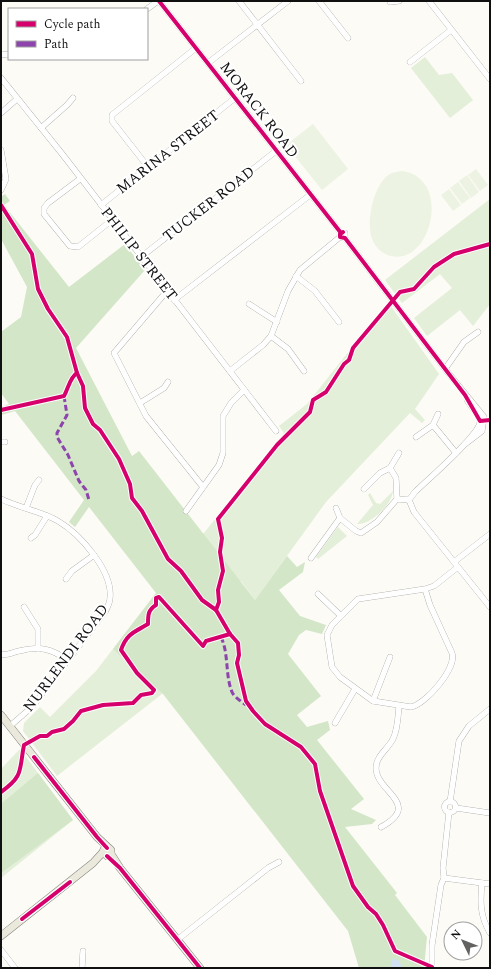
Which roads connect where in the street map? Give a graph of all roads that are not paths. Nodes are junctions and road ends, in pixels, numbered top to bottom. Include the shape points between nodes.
1 (158, 1) edge
2 (239, 1) edge
3 (288, 1) edge
4 (319, 1) edge
5 (399, 1) edge
6 (429, 1) edge
7 (390, 2) dead end
8 (148, 8) edge
9 (257, 25) junction
10 (451, 30) junction
11 (348, 38) dead end
12 (196, 48) junction
13 (410, 62) dead end
14 (208, 63) junction
15 (1, 78) edge
16 (490, 79) edge
17 (301, 81) dead end
18 (73, 98) dead end
19 (235, 98) junction
20 (18, 100) junction
21 (3, 112) edge
22 (40, 128) junction
23 (1, 150) edge
24 (276, 151) junction
25 (148, 168) junction
26 (80, 179) junction
27 (1, 190) edge
28 (310, 195) junction
29 (101, 204) junction
30 (112, 220) junction
31 (342, 236) junction
32 (141, 257) junction
33 (296, 276) junction
34 (167, 291) junction
35 (174, 300) junction
36 (249, 304) dead end
37 (277, 322) junction
38 (339, 322) dead end
39 (478, 332) dead end
40 (271, 336) junction
41 (445, 369) junction
42 (230, 371) junction
43 (304, 371) dead end
44 (168, 382) dead end
45 (244, 390) junction
46 (140, 403) junction
47 (438, 414) dead end
48 (485, 421) edge
49 (433, 425) junction
50 (276, 431) dead end
51 (416, 437) dead end
52 (398, 453) dead end
53 (456, 453) junction
54 (390, 468) junction
55 (39, 480) dead end
56 (203, 488) junction
57 (364, 489) dead end
58 (1, 499) edge
59 (397, 499) junction
60 (408, 500) junction
61 (26, 508) junction
62 (336, 508) dead end
63 (186, 511) dead end
64 (47, 516) junction
65 (340, 518) junction
66 (490, 534) edge
67 (31, 538) dead end
68 (94, 555) junction
69 (311, 558) dead end
70 (454, 562) junction
71 (458, 567) junction
72 (66, 579) dead end
73 (425, 589) junction
74 (318, 594) dead end
75 (24, 607) dead end
76 (490, 607) edge
77 (341, 616) junction
78 (38, 649) junction
79 (1, 654) edge
80 (390, 657) dead end
81 (67, 661) junction
82 (355, 689) junction
83 (373, 701) junction
84 (399, 706) junction
85 (490, 709) edge
86 (1, 715) edge
87 (335, 723) dead end
88 (10, 726) junction
89 (450, 802) junction
90 (456, 808) junction
91 (449, 812) junction
92 (490, 813) edge
93 (380, 826) dead end
94 (106, 853) junction
95 (279, 862) dead end
96 (444, 878) junction
97 (482, 883) junction
98 (490, 884) edge
99 (490, 933) edge
100 (1, 936) edge
101 (177, 940) junction
102 (1, 950) edge
103 (83, 951) dead end
104 (15, 968) edge
105 (82, 968) edge
106 (199, 968) edge
107 (432, 968) edge

1 - 8 street
1 - 12 street, MORACK ROAD
2 - 9 street
3 - 9 street
4 - 11 street
5 - 7 street
6 - 10 street
9 - 14 street
9 - 17 street
10 - 13 street
10 - 16 street
12 - 14 street, MORACK ROAD
12 - 25 street via 115,112 111,118
14 - 19 street, MORACK ROAD
15 - 20 street, PHILIP STREET
18 - 22 street
19 - 24 street, MORACK ROAD
19 - 25 street, MARINA STREET
20 - 21 street
20 - 22 street, PHILIP STREET
22 - 26 street, PHILIP STREET
23 - 27 street via 6,179
24 - 28 street, MORACK ROAD
24 - 32 street, TUCKER ROAD
25 - 29 street, MARINA STREET
26 - 29 street, PHILIP STREET
26 - 30 street via 48,203 44,208 44,214 70,246 78,247
28 - 31 street, MORACK ROAD
28 - 35 street
29 - 30 street, PHILIP STREET
30 - 32 street, PHILIP STREET
31 - 33 street via 305,265
31 - 41 street, MORACK ROAD
32 - 34 street, PHILIP STREET
33 - 37 street
33 - 38 street via 315,291
34 - 35 street, PHILIP STREET
34 - 46 street via 114,353
35 - 42 street, PHILIP STREET
36 - 37 street
37 - 40 street
39 - 41 street via 464,342
40 - 42 street
40 - 43 street via 288,349
41 - 48 street, MORACK ROAD
42 - 45 street, PHILIP STREET
44 - 46 street via 164,388
45 - 50 street, PHILIP STREET
45 - 56 street via 223,416 222,459
46 - 56 street via 146,416
47 - 49 street
48 - 53 street, MORACK ROAD
49 - 51 street
49 - 53 street
52 - 54 street
53 - 60 street, MORACK ROAD
54 - 57 street via 380,473
54 - 59 street via 396,478
55 - 61 street
56 - 63 street
58 - 61 street, NURLENDI ROAD
59 - 60 street
59 - 65 street via 377,522 362,533
60 - 70 street via 409,505
61 - 64 street, NURLENDI ROAD
62 - 65 street
64 - 67 street
64 - 68 street, NURLENDI ROAD via 68,528
65 - 69 street
66 - 70 street
68 - 72 street via 72,571
68 - 81 street, NURLENDI ROAD via 107,578 110,597 105,612
70 - 71 street
71 - 73 street via 434,586
71 - 76 street
73 - 77 street via 364,597 358,599
73 - 84 street via 452,653 453,662 451,668 420,704 411,707
74 - 77 street
75 - 78 street via 38,629
77 - 82 street via 327,635 332,667
78 - 79 street
78 - 81 street via 55,651
80 - 83 street
81 - 88 street, NURLENDI ROAD via 32,707
82 - 83 street
82 - 87 street
83 - 84 street
84 - 93 street via 394,737 380,756 376,768 380,779 395,798 398,810 395,816
85 - 89 street via 469,726 459,741
86 - 88 main road
88 - 94 main road
89 - 90 street via 455,804
89 - 91 street via 445,807
90 - 91 street
90 - 92 street
91 - 96 street
94 - 100 main road
94 - 101 main road
95 - 101 street
96 - 97 street
96 - 107 street via 438,900
97 - 98 street
97 - 99 street via 480,909
101 - 106 main road
102 - 104 street
103 - 105 street

